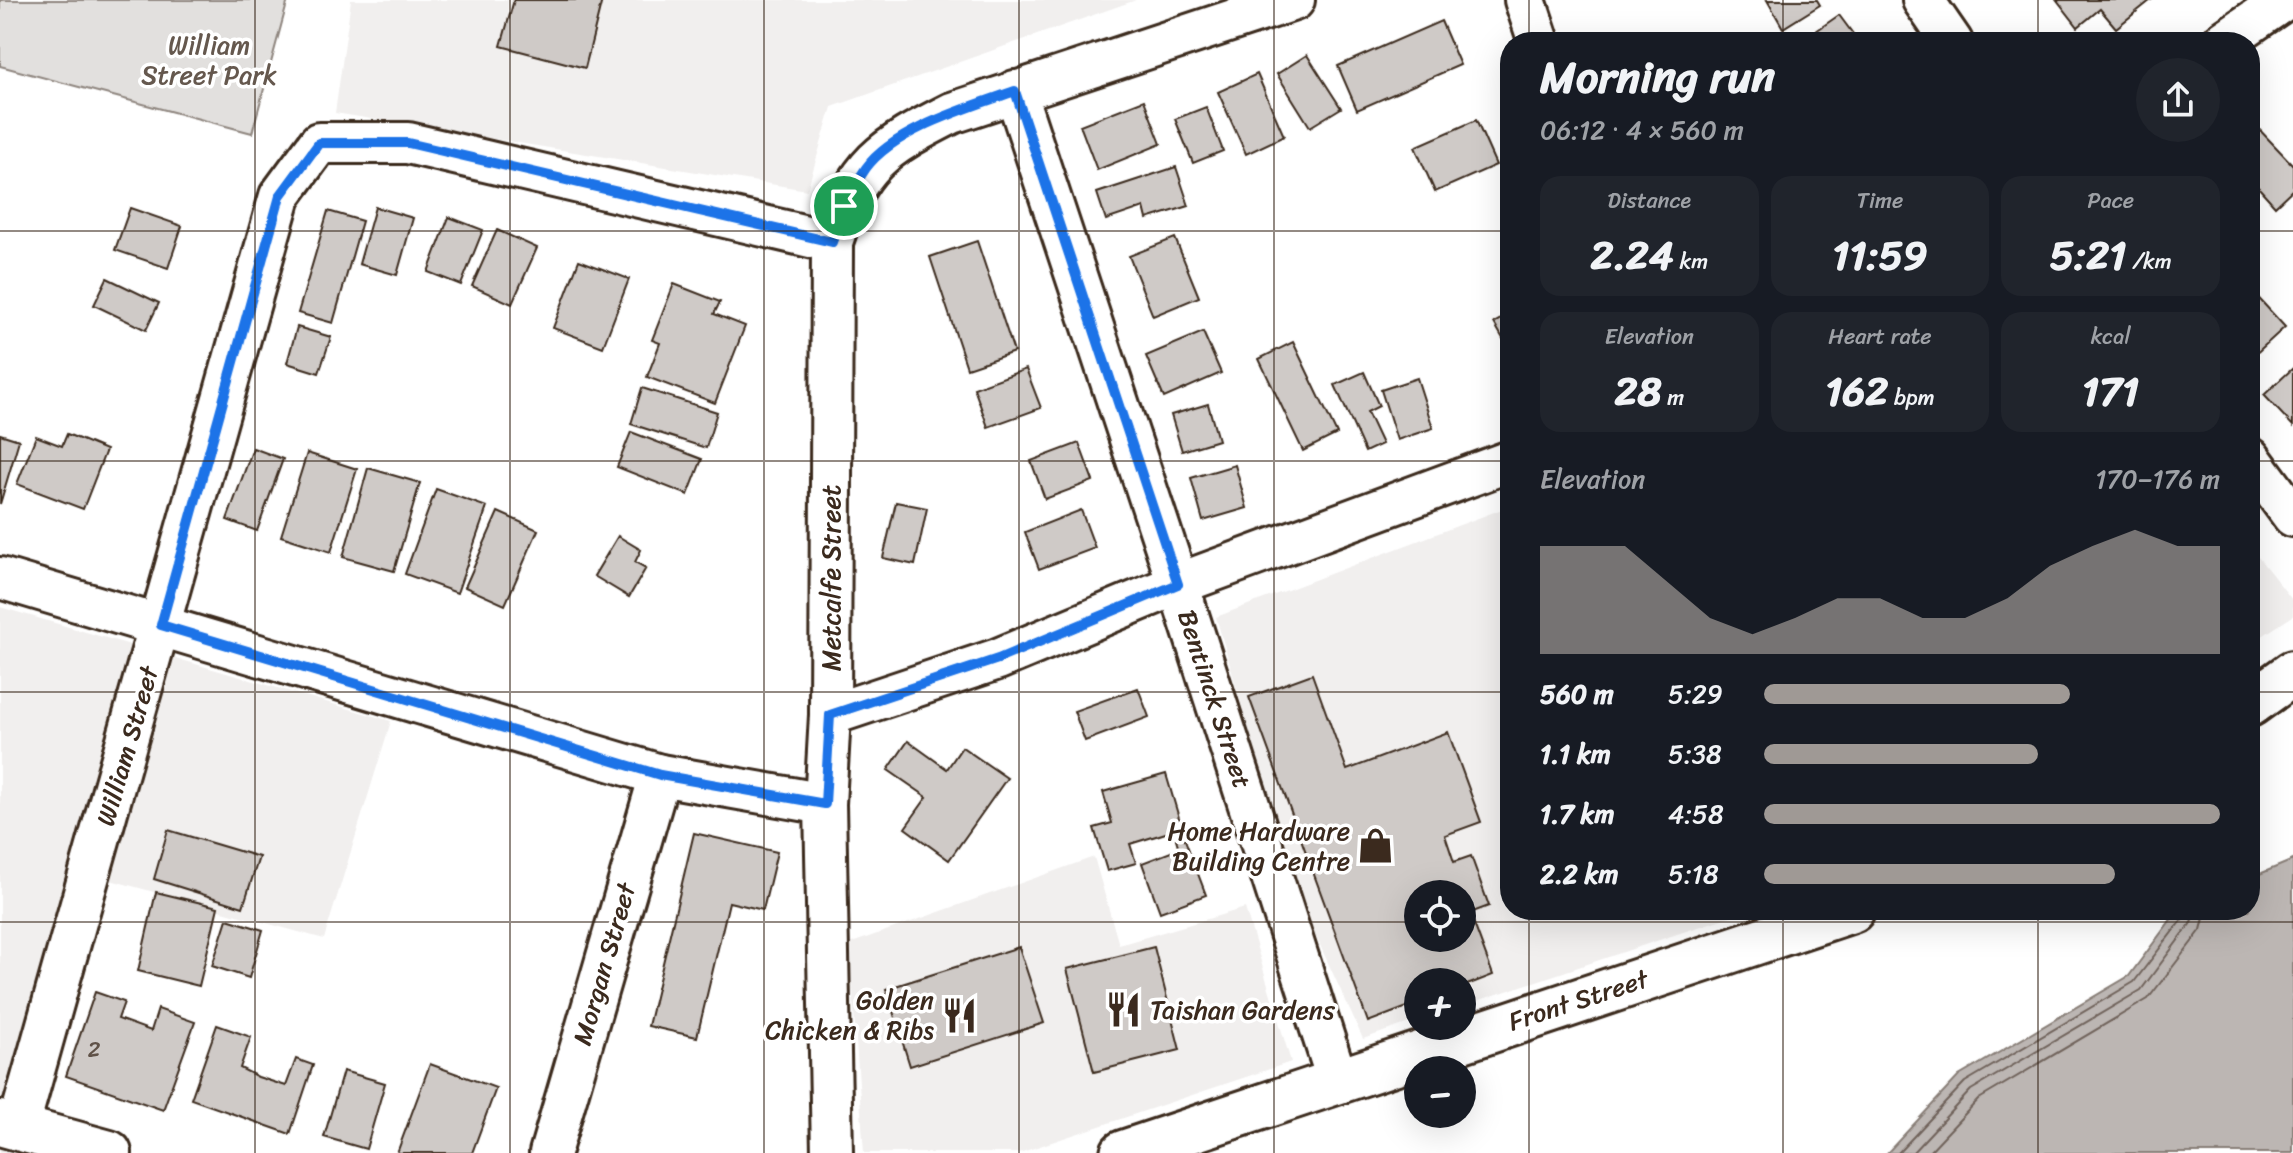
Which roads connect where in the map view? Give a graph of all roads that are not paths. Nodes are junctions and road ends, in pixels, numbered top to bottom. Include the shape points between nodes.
1 (1294, 0) edge
2 (1525, 0) edge
3 (1923, 0) edge
4 (2284, 0) edge
5 (1536, 32) edge
6 (1945, 32) edge
7 (2238, 32) edge
8 (1015, 91) junction
9 (832, 242) junction
10 (1500, 465) edge
11 (2260, 471) edge
12 (2293, 516) edge
13 (0, 578) edge
14 (1178, 584) junction
15 (161, 625) junction
16 (2293, 673) edge
17 (2260, 697) edge
18 (830, 715) junction
19 (660, 775) junction
20 (825, 804) junction
21 (1822, 920) edge
22 (1337, 1079) junction
23 (9, 1125) edge
24 (109, 1153) edge
25 (550, 1153) edge
26 (832, 1153) edge
27 (1123, 1153) edge

1 - 8 street, Metcalfe Street
2 - 5 street
3 - 6 street
4 - 7 street
8 - 9 street, Metcalfe Street via 940,119 901,139 868,165 844,206
8 - 14 street, Bentinck Street
9 - 15 street, William Street via 408,143 319,143 280,196
9 - 18 street, Metcalfe Street
10 - 14 street
11 - 12 street
13 - 15 street
14 - 18 street via 998,659
14 - 22 street, Bentinck Street
15 - 19 street
15 - 23 street, William Street
16 - 17 main road
18 - 20 street, Metcalfe Street
19 - 20 street
19 - 25 street, Morgan Street
20 - 26 street, Metcalfe Street
21 - 22 main road, Front Street
22 - 27 main road, Front Street
23 - 24 main road

